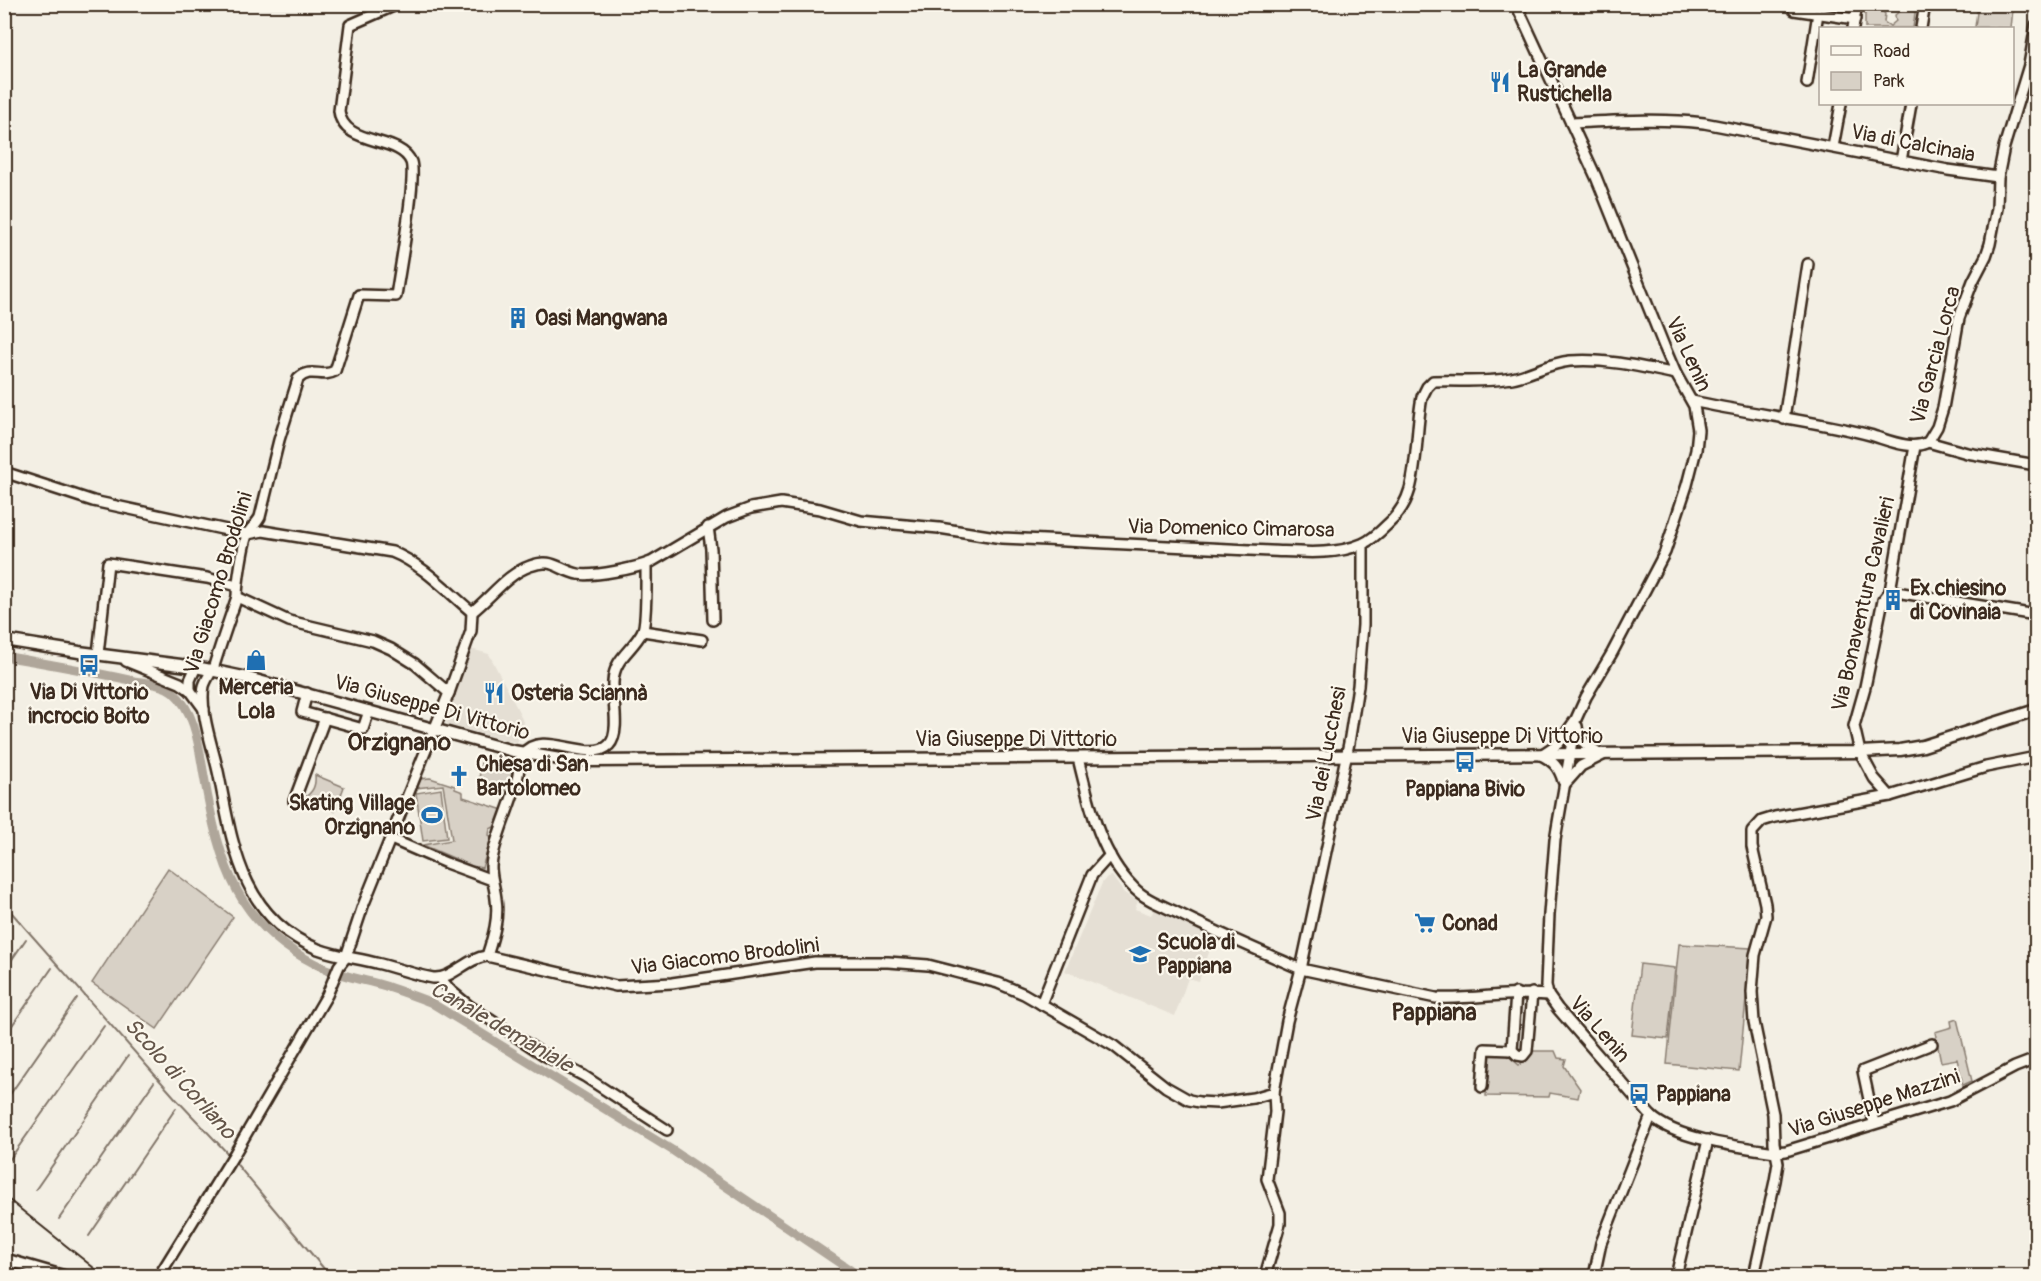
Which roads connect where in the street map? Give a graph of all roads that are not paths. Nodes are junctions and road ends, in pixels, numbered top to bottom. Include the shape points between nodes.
1 (398, 4) edge
2 (1516, 4) edge
3 (1794, 4) edge
4 (1857, 4) edge
5 (1924, 4) edge
6 (2021, 4) edge
7 (2037, 7) edge
8 (1818, 13) junction
9 (1854, 24) edge
10 (2037, 25) edge
11 (1921, 27) edge
12 (1807, 83) dead end
13 (1840, 105) edge
14 (1911, 105) edge
15 (1571, 123) junction
16 (1833, 147) junction
17 (1901, 161) junction
18 (1998, 177) junction
19 (1808, 264) dead end
20 (1676, 374) junction
21 (1692, 401) junction
22 (1784, 419) junction
23 (1921, 445) junction
24 (2037, 465) edge
25 (4, 472) edge
26 (708, 527) junction
27 (248, 534) junction
28 (1363, 544) junction
29 (646, 565) junction
30 (1890, 591) junction
31 (237, 592) junction
32 (472, 612) junction
33 (2037, 615) edge
34 (713, 620) dead end
35 (643, 631) junction
36 (4, 640) edge
37 (702, 640) dead end
38 (98, 654) junction
39 (116, 657) junction
40 (196, 668) junction
41 (212, 671) junction
42 (190, 690) junction
43 (306, 693) junction
44 (449, 693) junction
45 (204, 709) junction
46 (2037, 710) edge
47 (369, 711) junction
48 (325, 718) junction
49 (1576, 719) junction
50 (436, 729) junction
51 (1860, 752) junction
52 (524, 753) junction
53 (1568, 754) junction
54 (1540, 755) junction
55 (1603, 755) junction
56 (1345, 756) junction
57 (2037, 757) edge
58 (1078, 758) junction
59 (1564, 786) junction
60 (1890, 796) junction
61 (294, 801) dead end
62 (391, 838) junction
63 (1110, 855) junction
64 (492, 880) junction
65 (487, 956) junction
66 (346, 957) junction
67 (1301, 969) junction
68 (440, 978) junction
69 (1516, 993) junction
70 (1532, 993) junction
71 (1548, 994) junction
72 (1041, 1004) junction
73 (1932, 1044) dead end
74 (1512, 1050) junction
75 (2037, 1059) edge
76 (1482, 1087) dead end
77 (1274, 1092) junction
78 (1651, 1116) junction
79 (1874, 1123) junction
80 (667, 1130) dead end
81 (1708, 1140) junction
82 (1776, 1152) junction
83 (4, 1259) edge
84 (63, 1276) edge
85 (159, 1276) edge
86 (1265, 1276) edge
87 (1594, 1276) edge
88 (1676, 1276) edge
89 (1754, 1276) edge

1 - 27 street, Via Giacomo Brodolini via 350,25 339,111 348,129 395,148 412,164 396,296 359,295 335,371 310,372 298,379 260,517
2 - 15 street, Via Lenin
3 - 8 street via 1794,10
4 - 9 street
5 - 11 street
6 - 7 street
8 - 9 street
8 - 12 street
10 - 18 street, Via Garcia Lorca
13 - 16 street
14 - 17 street
15 - 16 street, Via di Calcinaia via 1678,120
15 - 20 street, Via Lenin
16 - 17 street, Via di Calcinaia
17 - 18 street, Via di Calcinaia
18 - 23 street, Via Garcia Lorca via 1990,244 1959,318 1943,408 1937,427
19 - 22 street
20 - 21 street, Via Lenin
20 - 28 street, Via Domenico Cimarosa via 1623,363 1573,361 1553,363 1502,380 1429,383 1422,397 1408,497 1392,521
21 - 22 street
21 - 49 street, Via Lenin via 1697,440 1670,540
22 - 23 street
23 - 24 street
23 - 30 street, Via Bonaventura Cavalieri
25 - 27 street via 93,501
26 - 28 street, Via Domenico Cimarosa via 737,512 782,503 861,521 1002,538 1311,552
26 - 29 street, Via Domenico Cimarosa
26 - 34 street
27 - 31 street, Via Giacomo Brodolini
27 - 32 street via 263,531 392,552 426,573
28 - 56 street, Via dei Lucchesi via 1362,649
29 - 32 street, Via Domenico Cimarosa via 584,575 549,562 537,564 516,573
29 - 35 street
30 - 33 street
30 - 51 street, Via Bonaventura Cavalieri via 1883,600 1856,714 1854,726
31 - 38 street via 207,578 108,563
31 - 41 street, Via Giacomo Brodolini
31 - 44 street via 289,621 391,649
32 - 44 street via 471,631
35 - 37 street
35 - 52 street via 615,668 615,728 609,745 597,750 539,744
36 - 38 main road, Via Giuseppe Di Vittorio
38 - 39 main road, Via Giuseppe Di Vittorio
39 - 40 main road, Via Giuseppe Di Vittorio
39 - 42 street
40 - 41 main road, Via Giuseppe Di Vittorio
40 - 42 street
41 - 43 main road, Via Giuseppe Di Vittorio
41 - 45 street, Via Giacomo Brodolini via 204,688
42 - 45 street
43 - 47 main road, Via Giuseppe Di Vittorio
43 - 48 street via 302,711
44 - 50 street
45 - 66 street, Via Giacomo Brodolini via 232,841 254,897 284,929 318,949
46 - 51 main road, Via Giuseppe Di Vittorio via 1923,746
47 - 48 street via 363,729
47 - 50 main road, Via Giuseppe Di Vittorio
48 - 61 street
49 - 53 street, Via Lenin
49 - 54 street, Via Lenin via 1559,743
49 - 55 street via 1582,742
50 - 52 main road, Via Giuseppe Di Vittorio
50 - 62 street
51 - 55 main road, Via Giuseppe Di Vittorio
51 - 60 street, Via Bonaventura Cavalieri via 1874,778
52 - 58 main road, Via Giuseppe Di Vittorio via 606,762
52 - 64 street via 493,853
53 - 54 main road, Via Giuseppe Di Vittorio
53 - 55 main road, Via Giuseppe Di Vittorio
53 - 59 street, Via Lenin
54 - 56 main road, Via Giuseppe Di Vittorio
54 - 59 street via 1555,763
55 - 59 street via 1581,766
56 - 58 main road, Via Giuseppe Di Vittorio
56 - 67 street, Via dei Lucchesi
57 - 60 street via 1986,767
58 - 63 street via 1088,804
59 - 71 street, Via Lenin via 1550,904
60 - 82 street via 1775,816 1761,821 1752,832 1766,916 1755,956 1754,1022 1773,1113
62 - 64 street
62 - 66 street
63 - 67 street via 1133,888 1148,898
63 - 72 street via 1092,875
64 - 65 street via 497,917
65 - 68 street via 470,960
65 - 72 street, Via Giacomo Brodolini via 625,986 815,962 915,963 998,982
66 - 68 street, Via Giacomo Brodolini
66 - 85 street via 232,1158
67 - 69 street via 1436,998
67 - 77 street
68 - 80 street via 451,992 487,1017
69 - 70 street
69 - 74 street
70 - 71 street
70 - 74 street via 1527,1051 1517,1056
71 - 78 street, Via Lenin
72 - 77 street, Via Giacomo Brodolini via 1114,1046 1189,1100 1217,1103
73 - 79 street via 1863,1071
74 - 76 street via 1485,1049
75 - 79 street, Via Giuseppe Mazzini via 1950,1101
77 - 86 street via 1267,1179 1280,1224
78 - 81 street, Via Giuseppe Mazzini via 1666,1127
78 - 87 street via 1601,1243
79 - 82 street, Via Giuseppe Mazzini via 1797,1149
81 - 82 street, Via Giuseppe Mazzini
81 - 88 street
82 - 89 street via 1775,1181
83 - 84 main road

